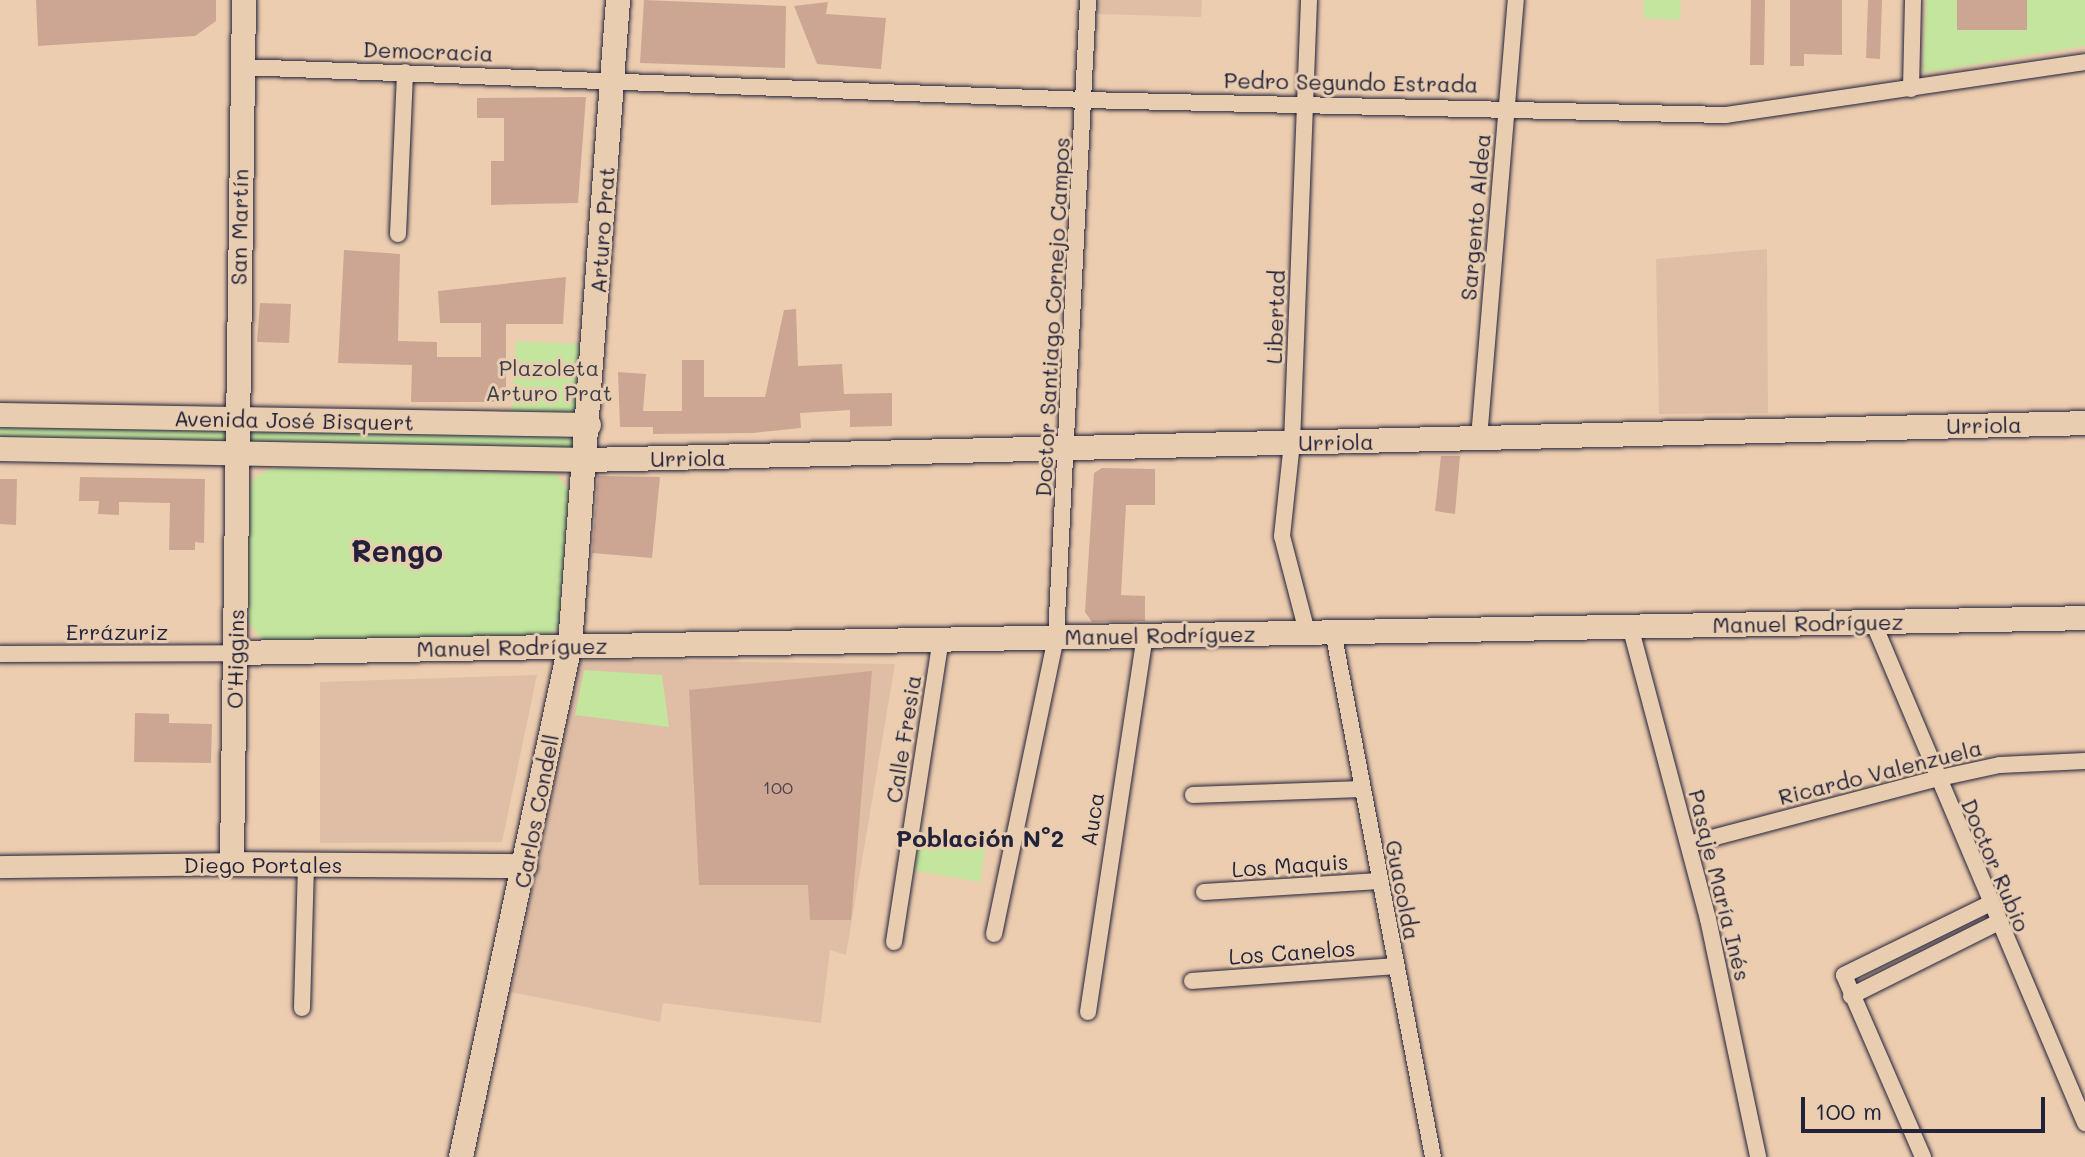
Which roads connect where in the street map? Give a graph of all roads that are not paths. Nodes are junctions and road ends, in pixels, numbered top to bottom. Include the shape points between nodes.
1 (244, 0) edge
2 (618, 0) edge
3 (1088, 0) edge
4 (1309, 0) edge
5 (1516, 0) edge
6 (1913, 0) edge
7 (2085, 62) edge
8 (242, 67) junction
9 (405, 72) junction
10 (613, 79) junction
11 (1911, 89) junction
12 (1084, 100) junction
13 (1305, 102) junction
14 (1506, 108) junction
15 (398, 234) dead end
16 (0, 415) edge
17 (235, 418) junction
18 (2085, 423) edge
19 (589, 425) junction
20 (1479, 438) junction
21 (1292, 443) junction
22 (1068, 448) junction
23 (0, 449) edge
24 (238, 454) junction
25 (587, 460) junction
26 (2085, 618) edge
27 (1873, 622) junction
28 (1630, 626) junction
29 (1333, 631) junction
30 (1307, 632) junction
31 (1145, 635) junction
32 (1056, 637) junction
33 (941, 639) junction
34 (570, 645) junction
35 (235, 653) junction
36 (0, 654) edge
37 (2085, 761) edge
38 (1935, 779) junction
39 (1361, 789) junction
40 (1193, 795) dead end
41 (1689, 844) junction
42 (232, 864) junction
43 (306, 865) junction
44 (525, 866) junction
45 (0, 867) edge
46 (1379, 881) junction
47 (1204, 892) dead end
48 (1989, 904) junction
49 (1997, 923) junction
50 (994, 934) dead end
51 (894, 942) dead end
52 (1395, 966) junction
53 (1192, 981) dead end
54 (1851, 996) junction
55 (302, 1008) dead end
56 (1088, 1012) dead end
57 (2085, 1123) edge
58 (461, 1157) edge
59 (1433, 1157) edge
60 (1758, 1157) edge
61 (1923, 1157) edge

1 - 8 main road, San Martín
2 - 10 main road, Arturo Prat
3 - 12 street, Doctor Santiago Cornejo Campos
4 - 13 street, Libertad
5 - 14 street, Sargento Aldea
6 - 11 street
7 - 11 street, Pedro Segundo Estrada
8 - 9 street, Democracia
8 - 17 main road, San Martín
9 - 10 street, Democracia
9 - 15 street
10 - 12 street, Pedro Segundo Estrada
10 - 19 main road, Arturo Prat
11 - 14 street, Pedro Segundo Estrada via 1751,115
12 - 13 street, Pedro Segundo Estrada
12 - 22 street, Doctor Santiago Cornejo Campos
13 - 14 street, Pedro Segundo Estrada
13 - 21 street, Libertad
14 - 20 street, Sargento Aldea
16 - 17 main road, Avenida José Bisquert
17 - 19 main road, Avenida José Bisquert
17 - 24 main road, San Martín
18 - 20 main road, Urriola
19 - 25 main road, Arturo Prat
20 - 21 main road, Urriola
21 - 22 main road, Urriola
21 - 30 street, Libertad via 1282,536
22 - 25 main road, Urriola
22 - 32 street, Doctor Santiago Cornejo Campos
23 - 24 main road, Avenida José Bisquert
24 - 25 main road, Avenida José Bisquert
24 - 35 main road, O'Higgins
25 - 34 main road, Carlos Condell
26 - 27 main road, Manuel Rodríguez
27 - 28 main road, Manuel Rodríguez
27 - 38 street, Doctor Rubio
28 - 29 main road, Manuel Rodríguez
28 - 41 street, Pasaje María Inés
29 - 30 main road, Manuel Rodríguez
29 - 39 street, Guacolda
30 - 31 main road, Manuel Rodríguez
31 - 32 main road, Manuel Rodríguez
31 - 56 street, Auca
32 - 33 main road, Manuel Rodríguez
32 - 50 street, Doctor Santiago Cornejo Campos
33 - 34 main road, Manuel Rodríguez
33 - 51 street, Calle Fresia
34 - 35 main road, Manuel Rodríguez
34 - 44 main road, Carlos Condell
35 - 36 street, Errázuriz
35 - 42 main road, O'Higgins
37 - 38 street, Ricardo Valenzuela via 2000,765
38 - 41 street, Ricardo Valenzuela
38 - 48 street, Doctor Rubio
39 - 40 street
39 - 46 street, Guacolda
41 - 60 street, Pasaje María Inés
42 - 43 main road, Diego Portales
42 - 45 street, Diego Portales
43 - 44 main road, Diego Portales
43 - 55 street
44 - 58 main road, Carlos Condell
46 - 47 street, Los Maquis
46 - 52 street, Guacolda
48 - 49 street, Doctor Rubio
48 - 54 street via 1844,975
49 - 54 street
49 - 57 street, Doctor Rubio
52 - 53 street, Los Canelos
52 - 59 street, Guacolda
54 - 61 street

